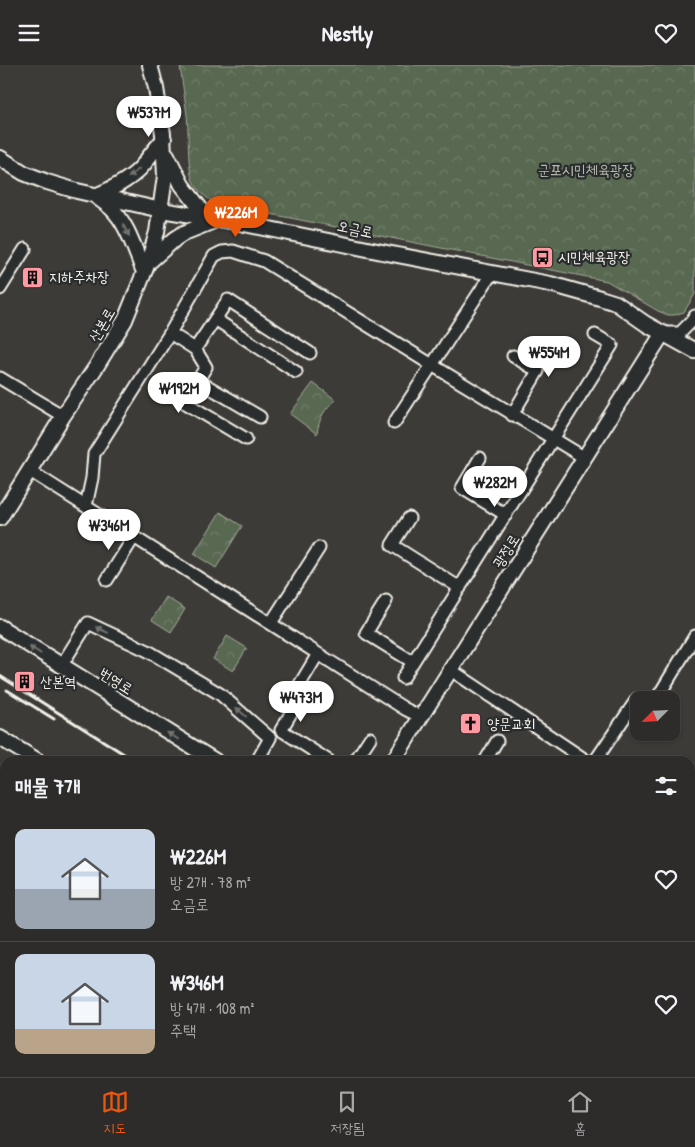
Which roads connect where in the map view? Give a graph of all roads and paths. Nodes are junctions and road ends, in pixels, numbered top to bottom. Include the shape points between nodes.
1 (150, 65) edge
2 (164, 144) junction
3 (0, 158) edge
4 (95, 195) junction
5 (160, 210) junction
6 (213, 218) junction
7 (25, 249) dead end
8 (146, 267) junction
9 (492, 273) junction
10 (0, 289) edge
11 (695, 316) edge
12 (215, 319) junction
13 (170, 333) junction
14 (663, 333) junction
15 (595, 335) dead end
16 (195, 349) junction
17 (695, 351) edge
18 (310, 353) dead end
19 (513, 356) dead end
20 (432, 365) junction
21 (296, 372) dead end
22 (0, 378) edge
23 (197, 380) junction
24 (512, 415) junction
25 (63, 416) junction
26 (260, 417) dead end
27 (394, 423) dead end
28 (246, 439) dead end
29 (553, 440) junction
30 (480, 457) dead end
31 (584, 458) junction
32 (30, 471) junction
33 (86, 506) junction
34 (506, 515) junction
35 (0, 517) edge
36 (409, 518) dead end
37 (134, 537) junction
38 (319, 548) dead end
39 (107, 580) dead end
40 (460, 588) junction
41 (386, 601) dead end
42 (271, 623) junction
43 (0, 627) edge
44 (695, 636) edge
45 (318, 654) junction
46 (413, 662) junction
47 (61, 666) junction
48 (451, 669) junction
49 (403, 679) dead end
50 (661, 691) edge
51 (630, 709) edge
52 (421, 717) junction
53 (0, 738) edge
54 (370, 738) dead end
55 (497, 741) dead end
56 (30, 756) edge
57 (207, 756) edge
58 (260, 756) edge
59 (321, 756) edge
60 (358, 756) edge
61 (396, 756) edge
62 (487, 756) edge
63 (580, 756) edge
64 (598, 756) edge

1 - 2 street, 산본로
2 -> 4 street via 132,175
2 - 5 street, 산본로 via 166,176
2 - 6 street via 182,185
3 - 4 street, 오금로 via 47,182
4 - 5 street, 오금로
4 -> 8 street via 118,215
5 - 6 street, 오금로
5 - 8 street, 산본로
6 - 8 street via 175,239
6 - 9 street, 오금로
7 - 10 street
8 - 25 street, 산본로 via 125,320
9 - 14 street, 오금로 via 550,284 616,303
9 - 20 street
11 - 14 street via 680,333
12 - 16 street
12 - 18 street via 228,300
12 - 21 street
13 - 16 street
13 - 20 street via 214,257 233,251 264,261
13 - 33 street via 94,454
14 - 17 street, 오금로
14 - 31 street, 광정로
15 - 29 street via 612,345
16 - 23 street via 206,367
19 - 24 street via 538,371
20 - 24 street
20 - 27 street
22 - 25 street
23 - 26 street
23 - 28 street via 184,402
24 - 29 street
25 - 32 street, 산본로
29 - 31 street
29 - 34 street
30 - 34 street via 462,488
31 - 48 street, 광정로
32 - 33 street
32 - 35 street, 산본로
33 - 37 street
34 - 40 street
36 - 40 street via 392,545
37 - 39 street
37 - 42 street
38 - 42 street
40 - 46 street
41 - 46 street via 366,633
42 - 45 street
47 -> 43 street, 번영로
44 - 50 street
45 - 52 street
45 - 59 street via 294,694 300,699 281,730
46 - 49 street
57 -> 47 street, 번영로
58 -> 47 street via 270,738 220,694 148,651 88,623
48 - 52 street, 광정로
48 - 63 street
51 - 64 street
52 - 61 street, 광정로
53 - 56 street
54 - 60 street
55 - 62 street

